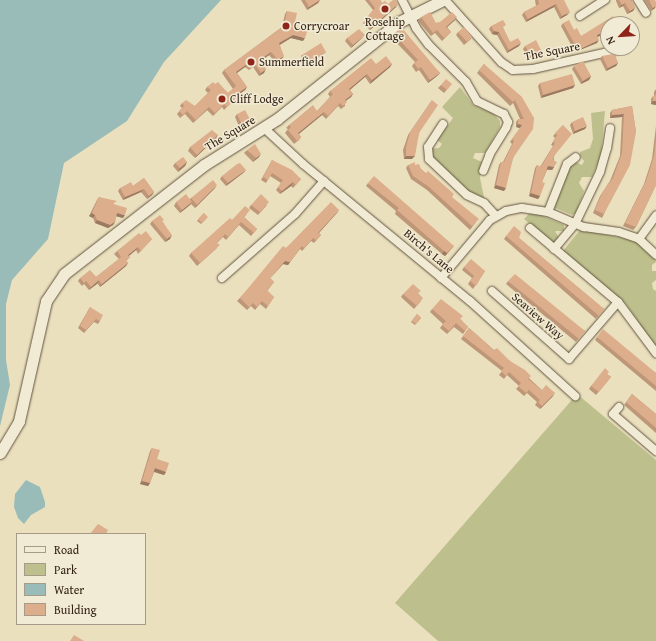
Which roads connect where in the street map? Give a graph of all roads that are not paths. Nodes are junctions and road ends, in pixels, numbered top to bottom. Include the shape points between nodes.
1 (402, 0) edge
2 (444, 0) edge
3 (605, 0) edge
4 (638, 0) edge
5 (646, 13) dead end
6 (410, 16) junction
7 (580, 16) dead end
8 (600, 54) edge
9 (443, 124) dead end
10 (264, 128) junction
11 (610, 128) dead end
12 (576, 157) dead end
13 (483, 171) dead end
14 (324, 181) junction
15 (548, 212) junction
16 (496, 216) junction
17 (656, 216) edge
18 (575, 224) junction
19 (530, 228) dead end
20 (640, 239) junction
21 (554, 249) junction
22 (656, 255) edge
23 (222, 278) dead end
24 (441, 278) junction
25 (492, 291) dead end
26 (618, 302) junction
27 (656, 353) edge
28 (575, 396) dead end
29 (618, 407) dead end
30 (656, 451) edge
31 (0, 453) edge

1 - 6 street
2 - 6 main road, The Square
2 - 8 street, The Square via 501,62 513,70 533,69
3 - 7 street
4 - 5 street
6 - 10 main road, The Square via 376,39
6 - 13 street via 429,45 466,82 477,100 504,114 508,122
9 - 16 street via 428,146 429,159 467,195 484,203
10 - 14 street, Birch's Lane
10 - 31 main road, The Square via 204,165 73,267 52,288 46,301 20,421
11 - 18 street via 600,172
12 - 15 street via 567,164
14 - 23 street via 295,214
14 - 24 street, Birch's Lane
15 - 16 street via 522,208
15 - 18 street
16 - 24 street
17 - 20 street
18 - 20 street
18 - 21 street
19 - 21 street
20 - 22 street
21 - 26 street
24 - 28 street, Birch's Lane
25 - 26 street, Seaview Way via 569,359
26 - 27 street
29 - 30 street via 613,414

